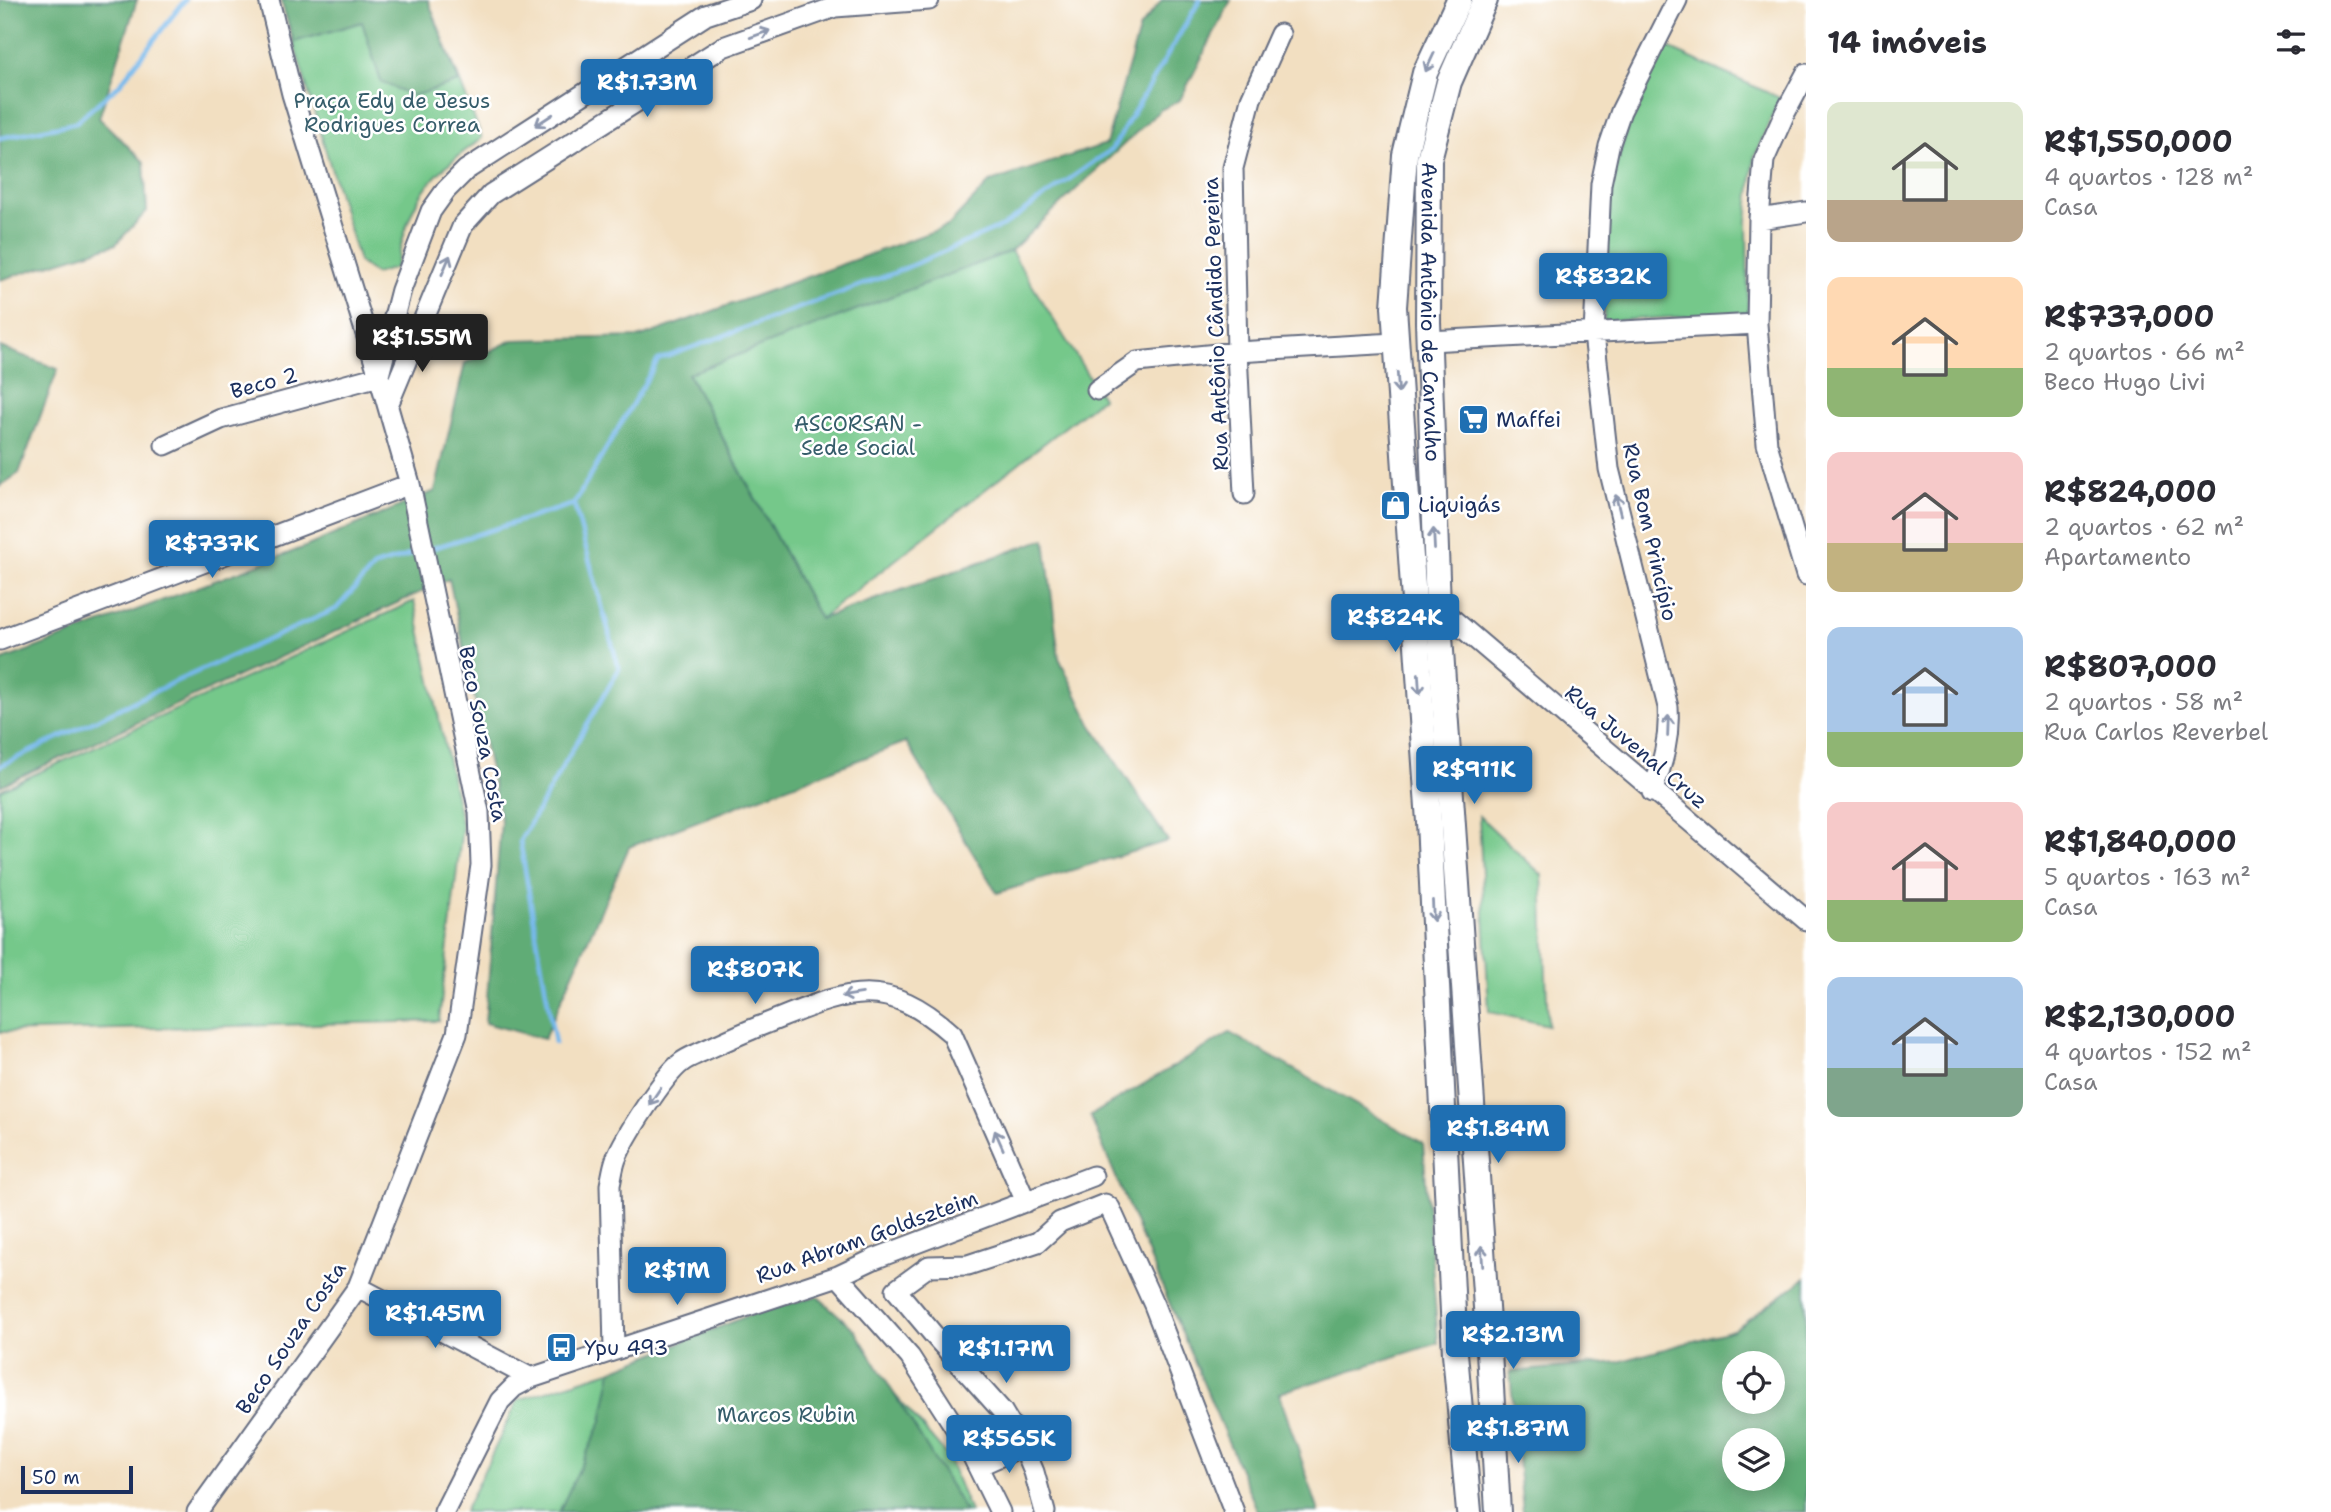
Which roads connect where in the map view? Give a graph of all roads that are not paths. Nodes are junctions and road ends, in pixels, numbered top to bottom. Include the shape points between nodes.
1 (269, 0) edge
2 (751, 0) edge
3 (929, 0) edge
4 (1459, 0) edge
5 (1485, 0) edge
6 (1677, 0) edge
7 (834, 4) edge
8 (1280, 34) dead end
9 (1806, 74) edge
10 (1806, 212) edge
11 (1759, 219) junction
12 (1394, 309) junction
13 (1758, 324) junction
14 (1594, 334) junction
15 (1429, 341) junction
16 (1395, 343) junction
17 (1237, 352) junction
18 (379, 376) junction
19 (1429, 380) junction
20 (1097, 390) dead end
21 (388, 405) junction
22 (165, 445) dead end
23 (410, 484) junction
24 (1244, 494) dead end
25 (1806, 575) edge
26 (1438, 607) junction
27 (0, 640) edge
28 (1652, 792) junction
29 (1806, 920) edge
30 (1093, 1176) dead end
31 (1026, 1202) junction
32 (838, 1276) junction
33 (358, 1287) junction
34 (1487, 1324) junction
35 (1453, 1326) junction
36 (614, 1349) junction
37 (1489, 1351) junction
38 (1455, 1353) junction
39 (531, 1378) junction
40 (1013, 1427) junction
41 (1023, 1446) junction
42 (969, 1448) junction
43 (978, 1466) junction
44 (197, 1512) edge
45 (444, 1512) edge
46 (1000, 1512) edge
47 (1045, 1512) edge
48 (1234, 1512) edge
49 (1469, 1512) edge
50 (1498, 1512) edge

1 - 18 street, Beco Souza Costa via 292,94
2 -> 18 street via 706,15 466,170 446,190 431,211 401,290
3 - 7 street
4 -> 12 main road, Avenida Antônio de Carvalho via 1425,72 1405,155
5 - 15 main road, Avenida Antônio de Carvalho via 1449,82 1429,159
6 - 14 street, Rua Bom Princípio via 1621,111 1609,146 1601,184
21 -> 7 street via 463,225 491,194 723,47
8 - 17 street, Rua Antônio Cândido Pereira via 1251,99 1233,168
9 - 11 street via 1764,160
10 - 11 street
11 - 13 street
12 - 15 main road via 1408,336
12 - 16 main road, Avenida Antônio de Carvalho
13 - 14 street
13 - 25 street via 1767,444
14 - 15 street
28 -> 14 street, Rua Bom Princípio via 1669,730 1668,707 1609,469
15 - 19 main road, Avenida Antônio de Carvalho
16 - 17 street
16 - 19 main road via 1419,351
16 -> 35 main road, Avenida Antônio de Carvalho via 1429,822
17 - 20 street via 1136,362
17 - 24 street, Rua Antônio Cândido Pereira
18 - 21 street, Beco Souza Costa
18 - 22 street, Beco 2 via 221,419
26 -> 19 main road, Avenida Antônio de Carvalho
21 - 23 street, Beco Souza Costa
23 - 27 street
23 - 33 street, Beco Souza Costa via 479,812 481,865 457,1034
26 - 28 street, Rua Juvenal Cruz
34 -> 26 main road, Avenida Antônio de Carvalho
28 - 29 street, Rua Juvenal Cruz
30 - 31 street, Rua Abram Goldszteim
31 - 32 street, Rua Abram Goldszteim
31 -> 36 street via 952,1034 908,1002 881,994 856,993 820,1002 682,1061 626,1138 610,1185
32 - 36 street, Rua Abram Goldszteim
32 - 42 street via 910,1357
33 - 39 street
33 - 44 street, Beco Souza Costa
34 - 35 main road
34 - 37 main road, Avenida Antônio de Carvalho
35 - 38 main road, Avenida Antônio de Carvalho
36 - 39 street, Rua Abram Goldszteim
37 - 38 main road
37 - 50 main road, Avenida Antônio de Carvalho
38 - 49 main road, Avenida Antônio de Carvalho
39 - 45 street, Rua Abram Goldszteim via 500,1401
40 - 41 street
40 - 42 street
40 - 48 street via 896,1290 929,1266 968,1265 1027,1246 1060,1222 1108,1205 1154,1305
41 - 43 street
41 - 47 street
42 - 43 street
43 - 46 street

